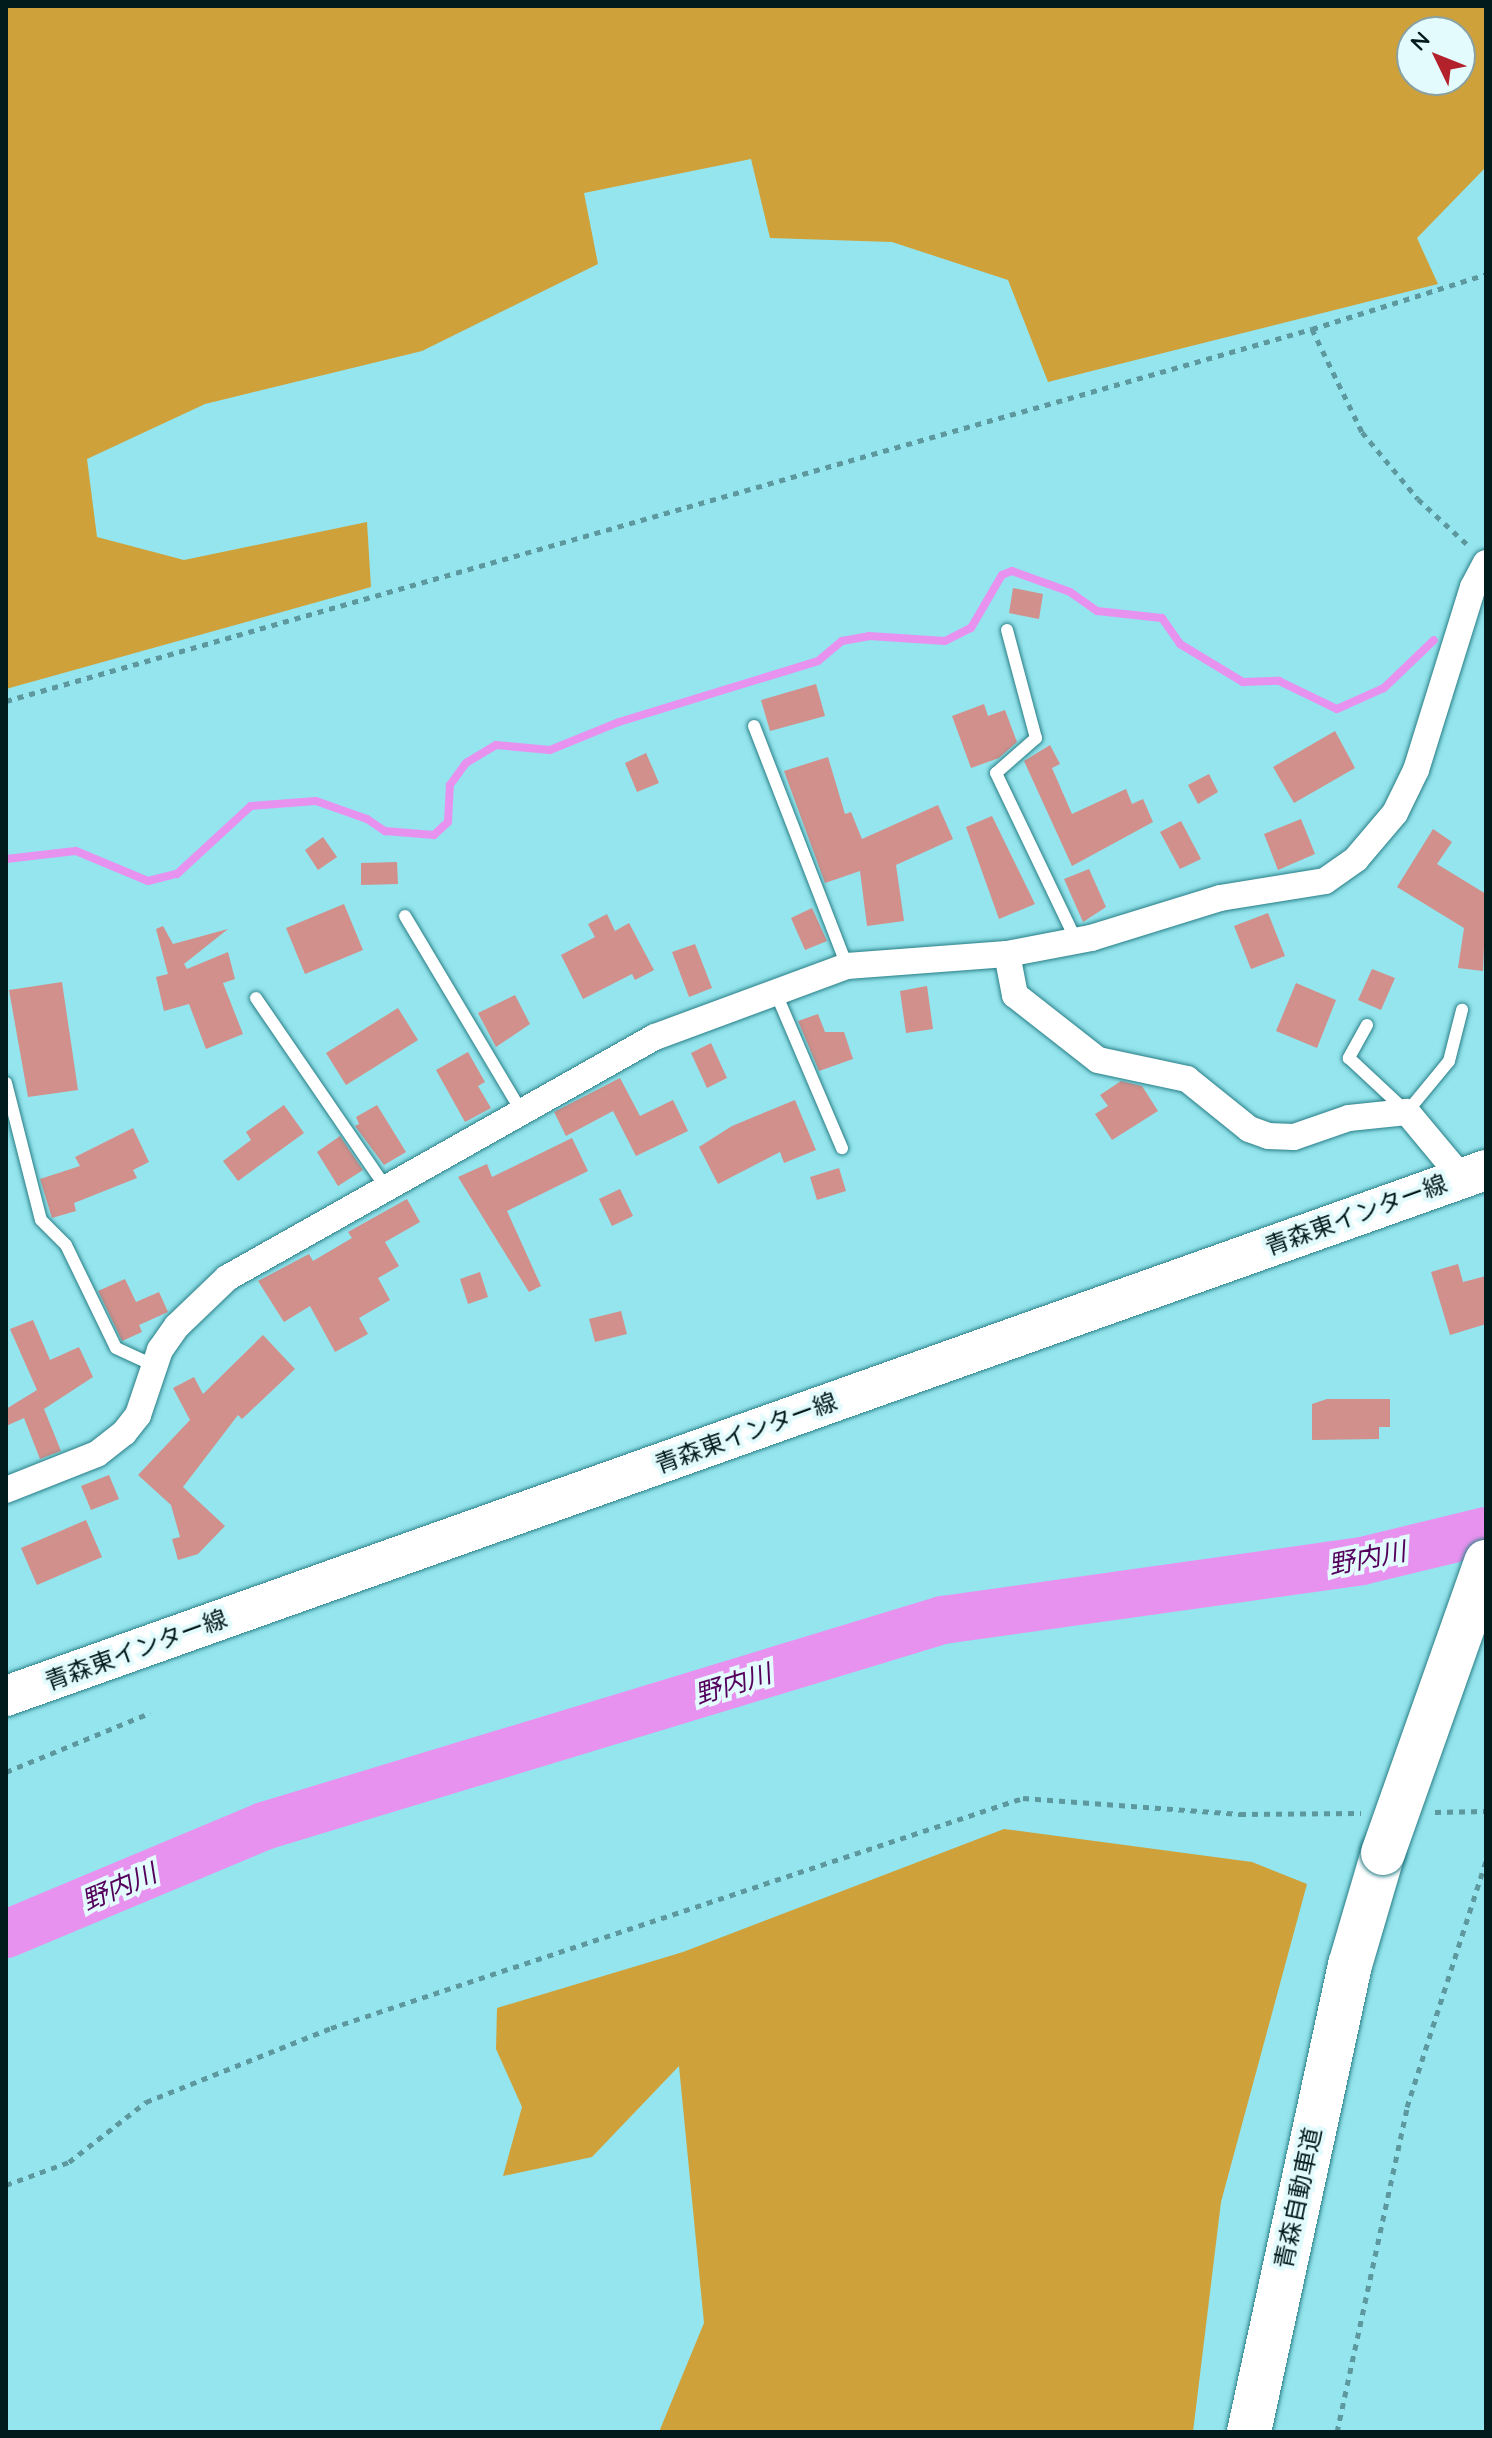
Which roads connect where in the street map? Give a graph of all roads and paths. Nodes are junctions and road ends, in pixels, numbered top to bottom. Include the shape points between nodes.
1 (1486, 274) edge
2 (1312, 329) junction
3 (1480, 557) edge
4 (1007, 630) dead end
5 (6, 701) edge
6 (754, 726) dead end
7 (405, 916) dead end
8 (1076, 940) junction
9 (1007, 954) junction
10 (847, 966) junction
11 (775, 991) junction
12 (256, 998) dead end
13 (1462, 1010) dead end
14 (1367, 1025) dead end
15 (6, 1083) edge
16 (522, 1112) junction
17 (1407, 1112) junction
18 (842, 1148) dead end
19 (1474, 1174) edge
20 (386, 1188) junction
21 (155, 1366) junction
22 (6, 1490) edge
23 (1486, 1562) edge
24 (6, 1696) edge
25 (150, 1713) dead end
26 (6, 1772) edge
27 (1486, 1811) edge
28 (1424, 1812) dead end
29 (1381, 1833) junction
30 (1486, 1861) edge
31 (6, 2185) edge
32 (1249, 2432) edge
33 (1337, 2432) edge

1 - 2 path
2 - 3 path via 1362,432 1418,499
2 - 5 path
3 - 8 street via 1416,770 1395,813 1356,859 1325,881 1220,898
4 - 8 lane via 1036,738 996,773
6 - 10 lane
7 - 16 lane
8 - 9 street
9 - 10 street
9 - 17 street via 1015,995 1061,1035 1098,1060 1187,1079 1249,1129 1294,1137 1349,1118
10 - 11 street
11 - 16 street via 655,1037
11 - 18 lane
12 - 20 lane
13 - 17 lane via 1449,1061
14 - 17 lane via 1349,1058
15 - 21 lane via 41,1220 66,1245 116,1348
16 - 20 street
17 - 19 street
19 - 24 main road, 青森東インター線
20 - 21 street via 227,1278 177,1326
21 - 22 street via 138,1415 124,1433 97,1454
23 - 29 highway, bridge
25 - 26 path
27 - 28 path
29 - 31 path via 1240,1814 1023,1798 331,2028 146,2102 69,2162
29 - 32 highway, 青森自動車道
30 - 33 path via 1407,2107

